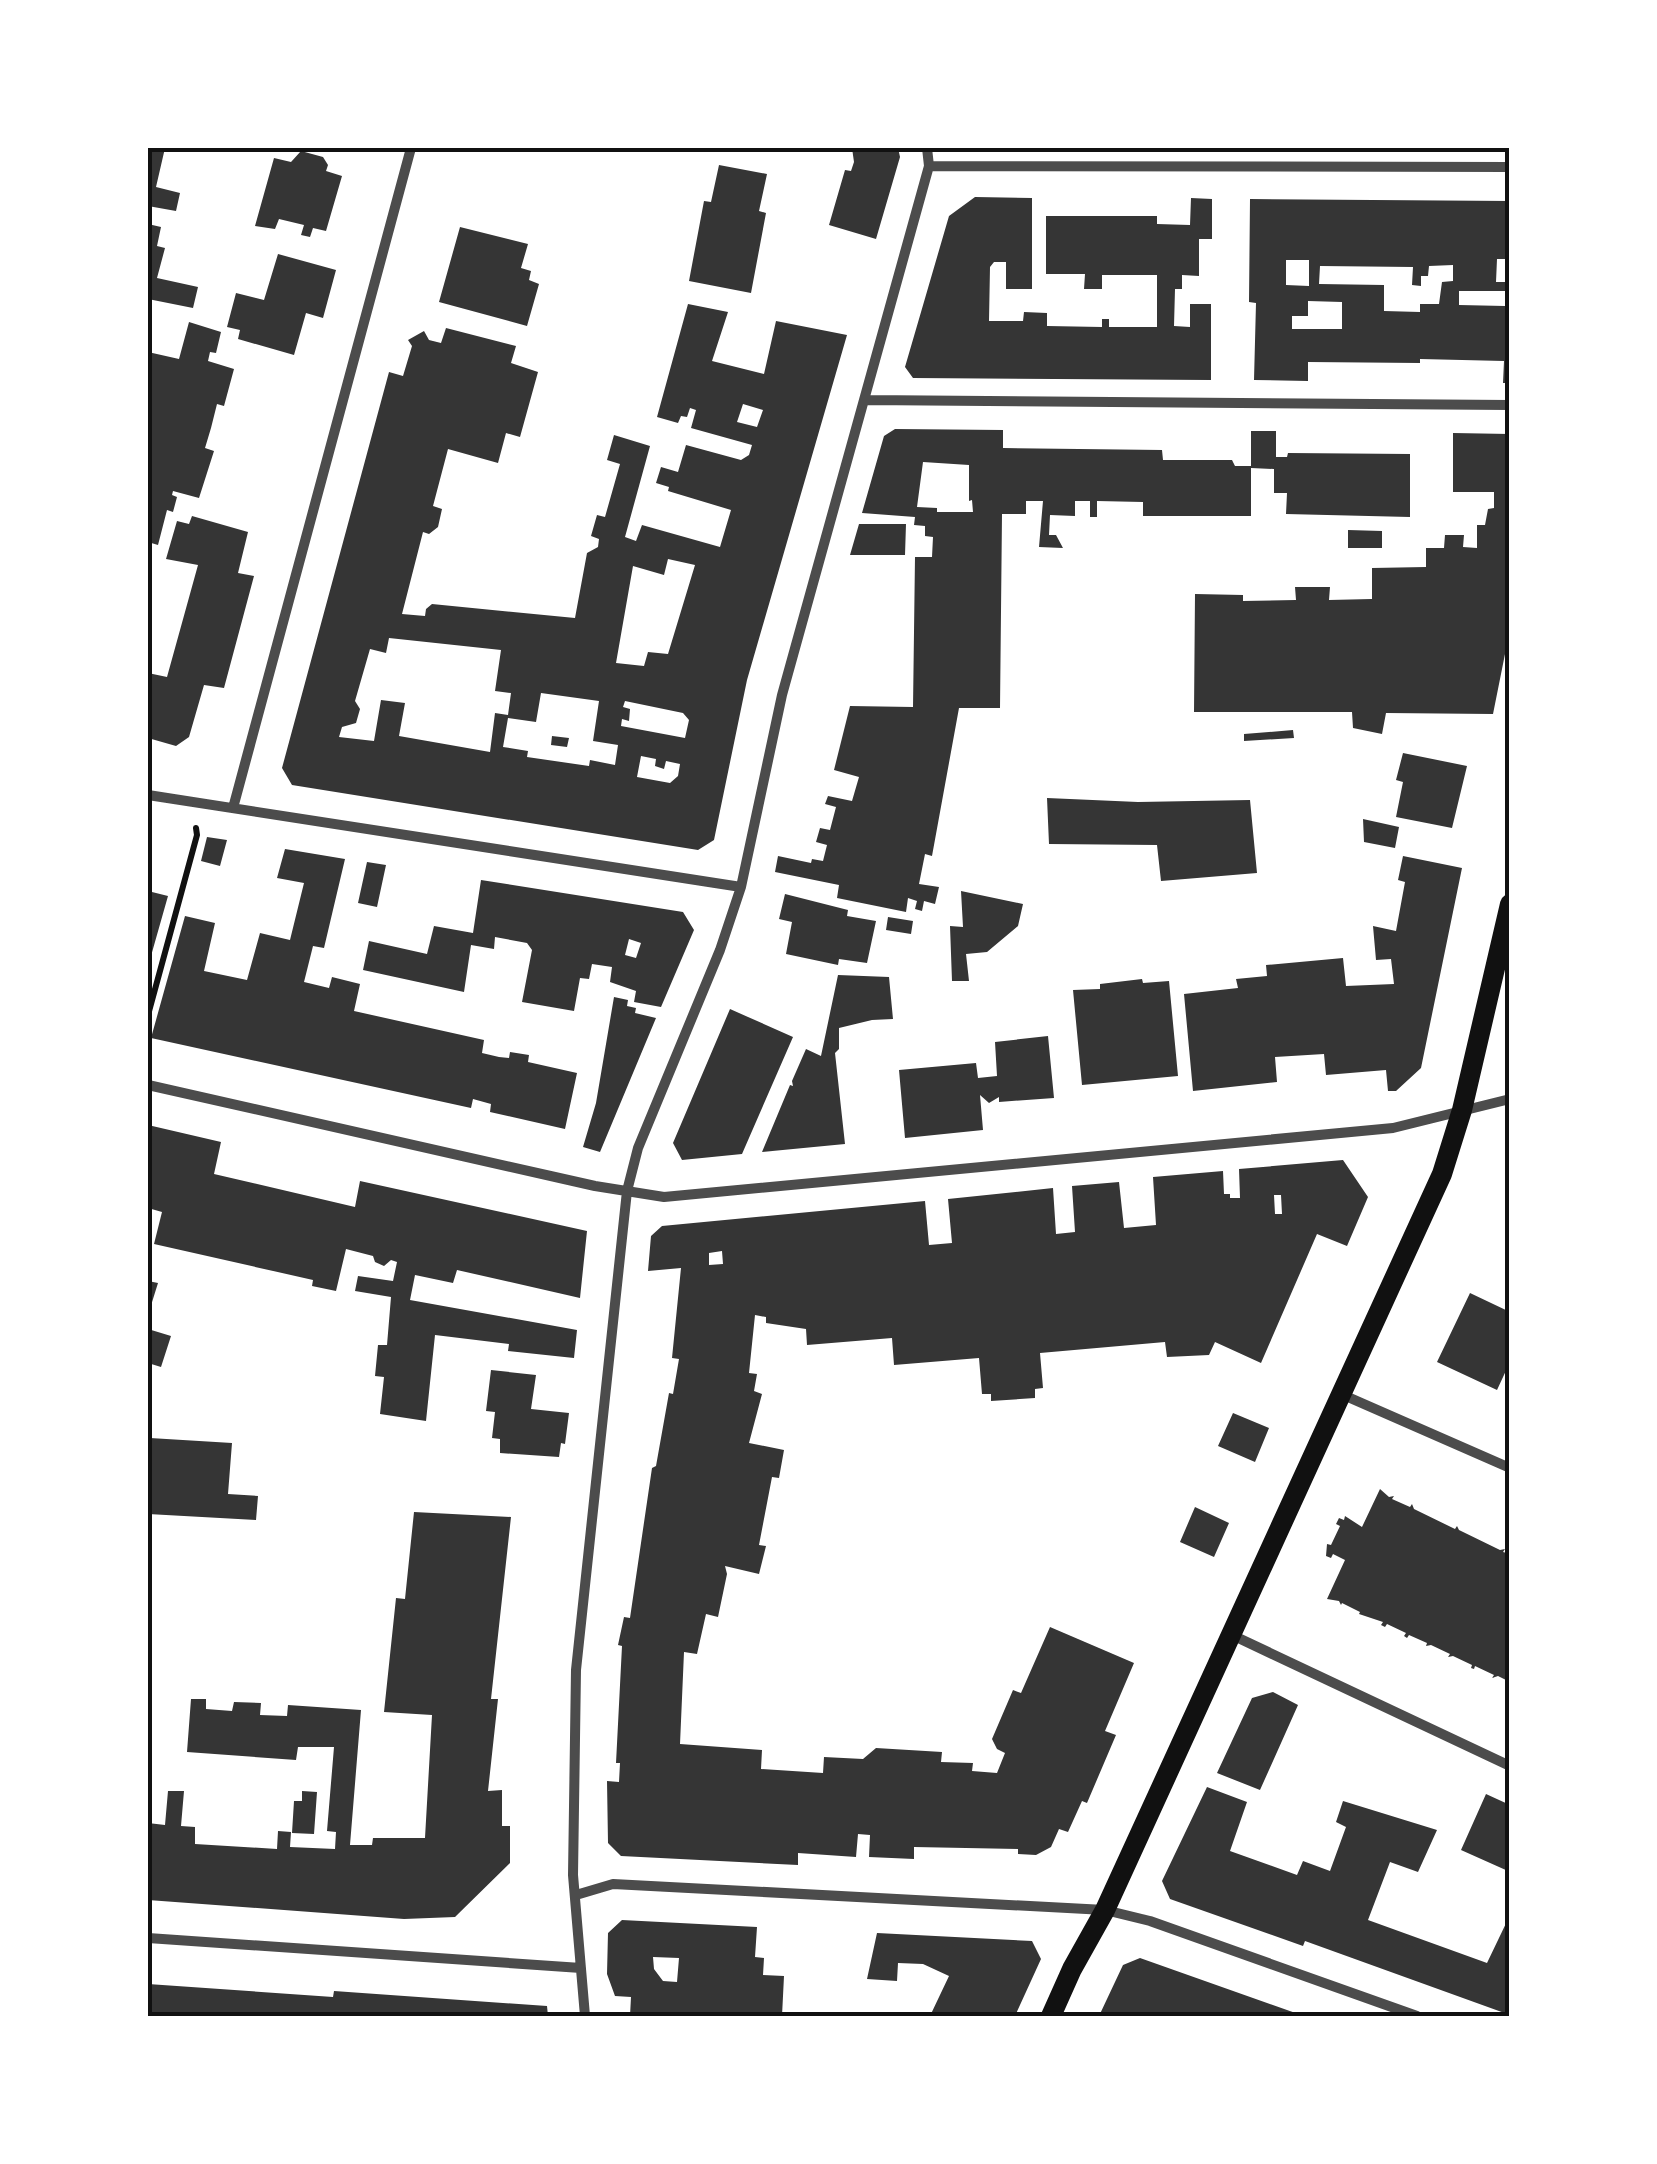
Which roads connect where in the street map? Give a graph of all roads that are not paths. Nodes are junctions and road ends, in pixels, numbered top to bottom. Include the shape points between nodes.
1 (411, 148) edge
2 (928, 148) edge
3 (929, 166) junction
4 (1510, 167) edge
5 (866, 400) junction
6 (1510, 405) edge
7 (148, 794) edge
8 (232, 808) junction
9 (741, 887) junction
10 (1510, 904) edge
11 (148, 1086) edge
12 (1510, 1099) edge
13 (1462, 1110) junction
14 (627, 1191) junction
15 (1341, 1394) junction
16 (1510, 1468) edge
17 (1230, 1635) junction
18 (1510, 1766) edge
19 (576, 1896) junction
20 (1106, 1910) junction
21 (148, 1938) edge
22 (580, 1968) junction
23 (585, 2016) edge
24 (1051, 2016) edge
25 (1417, 2016) edge

1 - 8 street
2 - 3 street
3 - 4 street
3 - 5 street
5 - 6 street
5 - 9 street via 782,695
7 - 8 street
8 - 9 street
9 - 14 street
10 - 13 main road
11 - 14 street
12 - 13 street
13 - 14 street via 1393,1128 664,1197
13 - 15 main road via 1442,1174
14 - 19 street via 576,1670
15 - 16 street
15 - 17 main road
17 - 18 street
17 - 20 main road
19 - 20 street via 613,1884
19 - 22 street
20 - 24 main road
20 - 25 street
21 - 22 street
22 - 23 street

